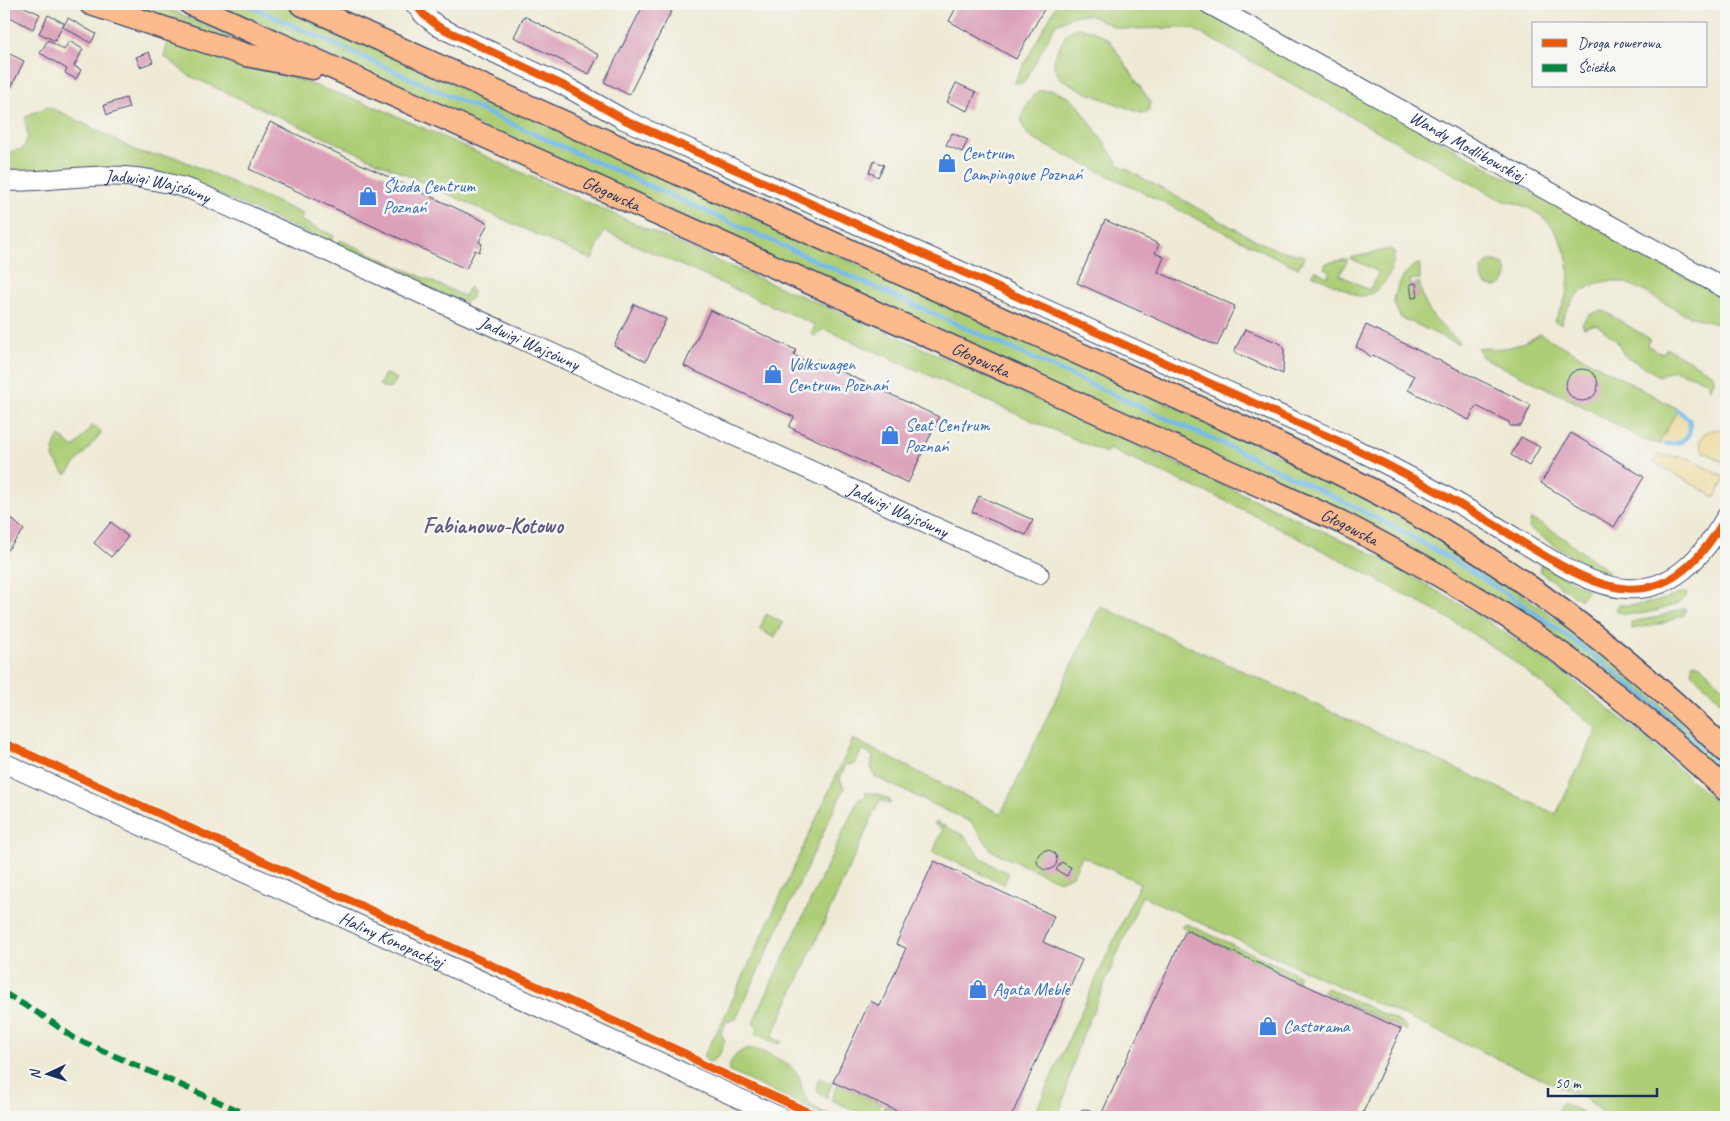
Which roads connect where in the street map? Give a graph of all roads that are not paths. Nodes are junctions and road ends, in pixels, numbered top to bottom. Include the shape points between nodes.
1 (91, 4) edge
2 (191, 4) edge
3 (301, 4) edge
4 (319, 4) edge
5 (1209, 4) edge
6 (417, 6) edge
7 (356, 28) junction
8 (355, 78) junction
9 (4, 181) edge
10 (1726, 289) edge
11 (1726, 517) edge
12 (1039, 574) dead end
13 (1726, 751) edge
14 (4, 763) edge
15 (1726, 790) edge
16 (780, 1117) edge

1 - 8 main road via 246,55
2 - 8 main road, Głogowska
3 - 7 main road
4 - 7 main road
5 - 10 street, Wandy Modlibowskiej
6 - 11 street via 432,22 449,33 565,86 623,119 1384,463 1592,581 1626,588 1666,582 1693,562
7 - 13 main road via 1260,435 1376,492 1481,554 1560,608 1654,684
8 - 15 main road, Głogowska via 1192,454 1388,546 1478,598 1606,686
9 - 12 street, Jadwigi Wajsówny via 122,176 192,190
14 - 16 street, Haliny Konopackiej

